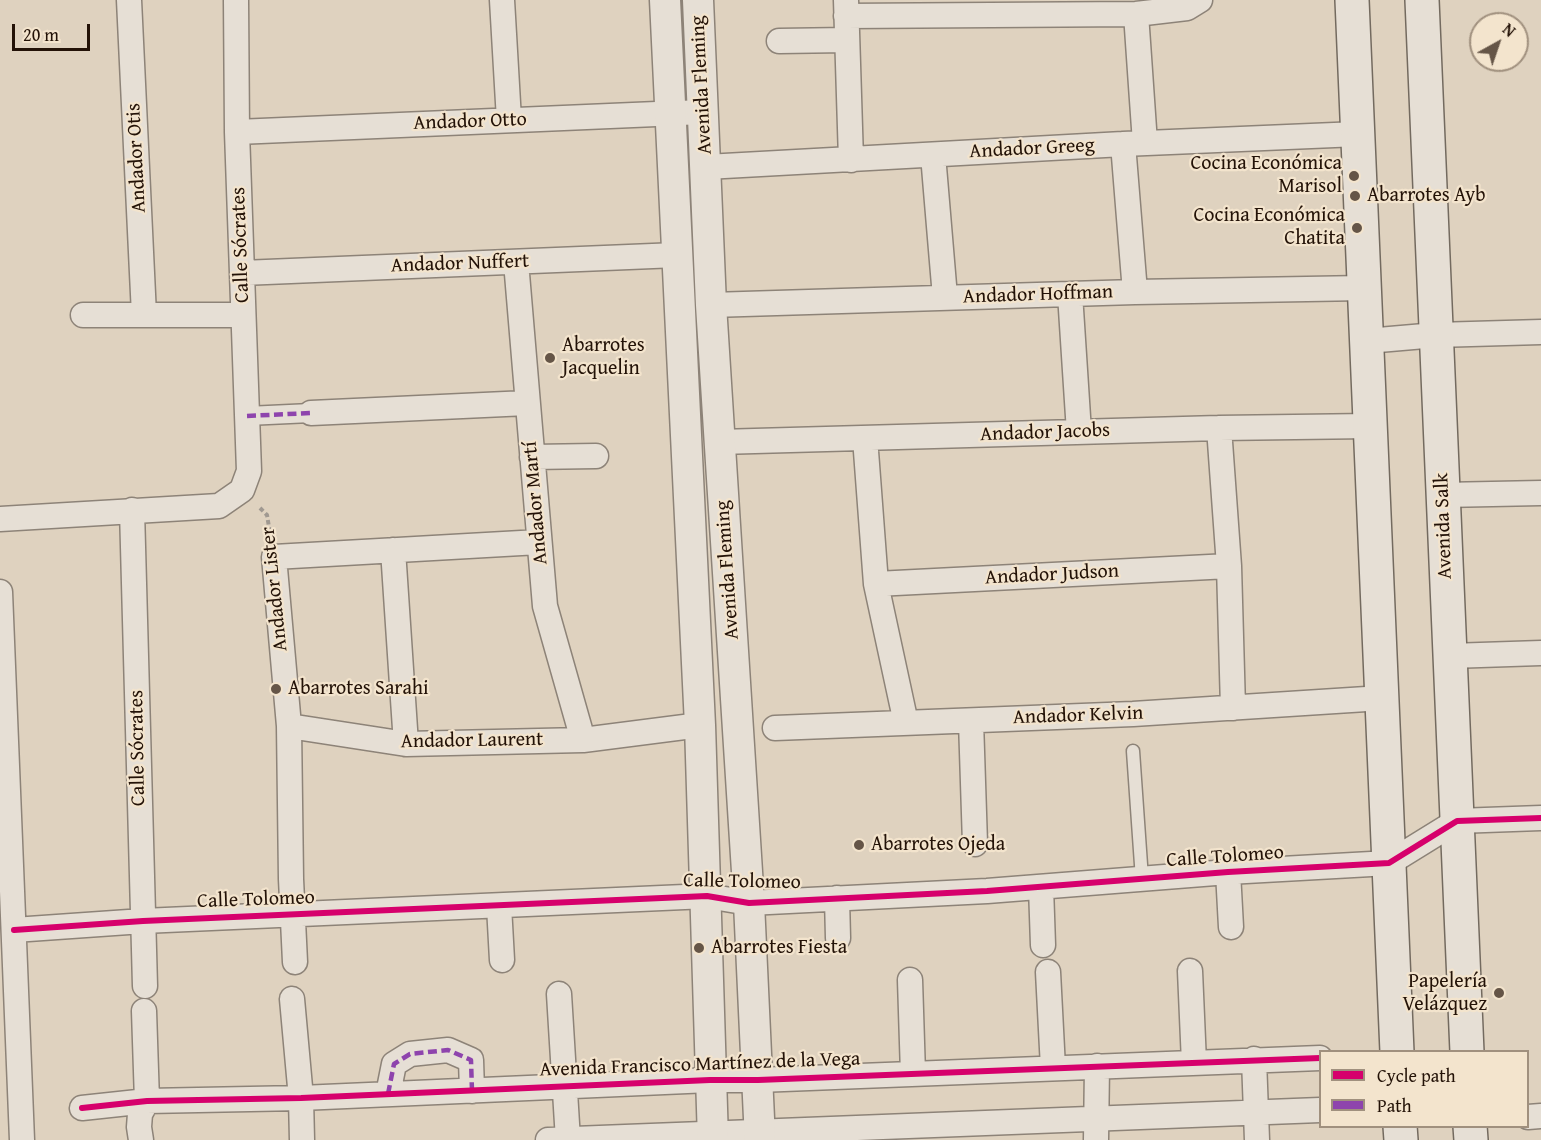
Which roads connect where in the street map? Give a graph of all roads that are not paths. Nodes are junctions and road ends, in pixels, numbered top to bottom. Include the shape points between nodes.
1 (129, 0) edge
2 (236, 0) edge
3 (502, 0) edge
4 (665, 0) edge
5 (698, 0) edge
6 (1200, 0) edge
7 (1352, 0) edge
8 (1422, 0) edge
9 (846, 8) edge
10 (1136, 14) junction
11 (847, 40) junction
12 (779, 41) dead end
13 (704, 111) junction
14 (670, 113) junction
15 (509, 120) junction
16 (237, 132) junction
17 (1358, 134) junction
18 (1134, 144) junction
19 (933, 155) junction
20 (851, 159) junction
21 (706, 167) junction
22 (677, 255) junction
23 (516, 262) junction
24 (242, 273) junction
25 (1364, 288) junction
26 (1135, 292) junction
27 (1071, 294) junction
28 (945, 297) junction
29 (711, 304) junction
30 (83, 315) dead end
31 (144, 315) junction
32 (243, 315) junction
33 (1541, 332) edge
34 (1436, 335) junction
35 (1366, 341) junction
36 (527, 403) junction
37 (311, 413) joint
38 (247, 416) junction
39 (1370, 426) junction
40 (1219, 428) junction
41 (1079, 432) junction
42 (865, 438) junction
43 (719, 442) junction
44 (596, 456) dead end
45 (532, 457) junction
46 (1541, 492) edge
47 (1443, 495) junction
48 (132, 510) junction
49 (0, 519) edge
50 (539, 542) junction
51 (393, 550) junction
52 (1229, 566) junction
53 (876, 584) junction
54 (0, 592) edge
55 (1541, 653) edge
56 (1450, 656) junction
57 (1382, 698) junction
58 (1233, 708) junction
59 (971, 721) junction
60 (906, 723) junction
61 (700, 725) junction
62 (289, 726) junction
63 (775, 728) dead end
64 (583, 740) junction
65 (406, 744) junction
66 (1133, 751) dead end
67 (1541, 818) edge
68 (1457, 820) junction
69 (4, 834) edge
70 (975, 844) dead end
71 (1389, 863) junction
72 (1228, 872) junction
73 (1142, 879) junction
74 (1041, 887) junction
75 (707, 896) junction
76 (837, 898) junction
77 (749, 903) junction
78 (499, 906) junction
79 (293, 915) junction
80 (143, 921) junction
81 (1231, 927) dead end
82 (14, 930) junction
83 (838, 938) dead end
84 (1043, 945) dead end
85 (502, 960) dead end
86 (295, 963) dead end
87 (1190, 971) dead end
88 (1048, 972) dead end
89 (910, 980) dead end
90 (145, 986) dead end
91 (559, 994) dead end
92 (292, 999) dead end
93 (9, 1007) edge
94 (144, 1011) dead end
95 (1397, 1050) edge
96 (1467, 1050) edge
97 (1319, 1058) edge
98 (1254, 1059) junction
99 (1194, 1063) junction
100 (1097, 1066) junction
101 (1053, 1068) junction
102 (913, 1074) junction
103 (710, 1080) junction
104 (758, 1080) junction
105 (565, 1087) junction
106 (472, 1091) junction
107 (388, 1094) junction
108 (301, 1098) junction
109 (147, 1101) junction
110 (82, 1108) dead end
111 (1319, 1110) edge
112 (1256, 1112) junction
113 (1096, 1129) edge
114 (899, 1134) edge
115 (712, 1136) edge
116 (760, 1136) edge
117 (22, 1140) edge
118 (141, 1140) edge
119 (302, 1140) edge
120 (561, 1140) edge
121 (1257, 1140) edge

1 - 31 street, Andador Otis
2 - 16 street, Calle Sócrates
3 - 15 street
4 - 14 street, Avenida Fleming
5 - 13 street, Avenida Fleming
6 - 10 street via 1187,8
7 - 17 main road
8 - 34 main road, Avenida Salk
9 - 10 street
9 - 11 street
10 - 18 street
11 - 12 street
11 - 20 street
13 - 14 street, Andador Otto
13 - 21 street, Avenida Fleming
14 - 15 street, Andador Otto
14 - 22 street, Avenida Fleming
15 - 16 street, Andador Otto
16 - 24 street, Calle Sócrates
17 - 18 street, Andador Greeg
17 - 25 main road
18 - 19 street, Andador Greeg
18 - 26 street
19 - 20 street, Andador Greeg
19 - 28 street
20 - 21 street, Andador Greeg
21 - 29 street, Avenida Fleming
22 - 23 street, Andador Nuffert
22 - 61 street, Avenida Fleming
23 - 24 street, Andador Nuffert
23 - 36 street, Andador Martí
24 - 32 street, Calle Sócrates
25 - 26 street, Andador Hoffman
25 - 35 main road
26 - 27 street, Andador Hoffman
27 - 28 street, Andador Hoffman
27 - 41 street
28 - 29 street, Andador Hoffman
29 - 43 street, Avenida Fleming
30 - 31 street
31 - 32 street
32 - 38 street, Calle Sócrates
33 - 34 street
34 - 35 street
34 - 47 main road, Avenida Salk
35 - 39 main road
36 - 37 street
36 - 45 street, Andador Martí
37 - 38 street
38 - 48 street, Calle Sócrates via 249,471 242,490 219,506
39 - 40 street, Andador Jacobs
39 - 57 main road
40 - 41 street, Andador Jacobs
40 - 52 street
41 - 42 street, Andador Jacobs
42 - 43 street, Andador Jacobs
42 - 53 street
43 - 77 street, Avenida Fleming
44 - 45 street
45 - 50 street, Andador Martí
46 - 47 street
47 - 56 main road, Avenida Salk
48 - 49 street
48 - 80 street, Calle Sócrates
50 - 51 street
50 - 64 street, Andador Martí via 545,606
51 - 62 street, Andador Lister via 274,557
51 - 65 street
52 - 53 street, Andador Judson
52 - 58 street
53 - 60 street
54 - 69 street
55 - 56 street
56 - 68 main road, Avenida Salk
57 - 58 street, Andador Kelvin
57 - 71 main road
58 - 59 street, Andador Kelvin
59 - 60 street, Andador Kelvin
59 - 70 street
60 - 63 street, Andador Kelvin
61 - 64 street, Andador Laurent
61 - 75 street, Avenida Fleming
62 - 65 street, Andador Laurent
62 - 79 street, Andador Lister
64 - 65 street, Andador Laurent
66 - 73 lane
67 - 68 street
68 - 71 street, Calle Tolomeo
68 - 96 main road, Avenida Salk
69 - 82 street
71 - 72 street, Calle Tolomeo
71 - 95 main road
72 - 73 street, Calle Tolomeo
72 - 81 street
73 - 74 street, Calle Tolomeo
74 - 76 street, Calle Tolomeo
74 - 84 street
75 - 77 street, Calle Tolomeo
75 - 78 street, Calle Tolomeo
75 - 103 street, Avenida Fleming
76 - 77 street, Calle Tolomeo
76 - 83 street
77 - 104 street, Avenida Fleming
78 - 79 street, Calle Tolomeo
78 - 85 street
79 - 80 street, Calle Tolomeo
79 - 86 street, Andador Lister
80 - 82 street, Calle Tolomeo
80 - 90 street, Calle Sócrates
82 - 93 street
87 - 99 street
88 - 101 street
89 - 102 street
91 - 105 street
92 - 108 street
93 - 117 street
94 - 109 street
97 - 98 street, Avenida Francisco Martínez de la Vega
98 - 99 street, Avenida Francisco Martínez de la Vega
98 - 112 street
99 - 100 street, Avenida Francisco Martínez de la Vega
100 - 101 street, Avenida Francisco Martínez de la Vega
100 - 113 street
101 - 102 street, Avenida Francisco Martínez de la Vega
102 - 104 street, Avenida Francisco Martínez de la Vega
103 - 104 street, Avenida Francisco Martínez de la Vega
103 - 105 street, Avenida Francisco Martínez de la Vega
103 - 115 street, Avenida Fleming
104 - 116 street, Avenida Fleming
105 - 106 street, Avenida Francisco Martínez de la Vega
105 - 120 street
106 - 107 street, Avenida Francisco Martínez de la Vega
106 - 107 street via 471,1060 448,1050 410,1054 394,1064
107 - 108 street, Avenida Francisco Martínez de la Vega
108 - 109 street, Avenida Francisco Martínez de la Vega
108 - 119 street
109 - 110 street, Avenida Francisco Martínez de la Vega
109 - 118 street via 139,1126
111 - 112 street
112 - 113 street
112 - 121 street
113 - 114 street
114 - 116 street
115 - 116 street
115 - 120 street

